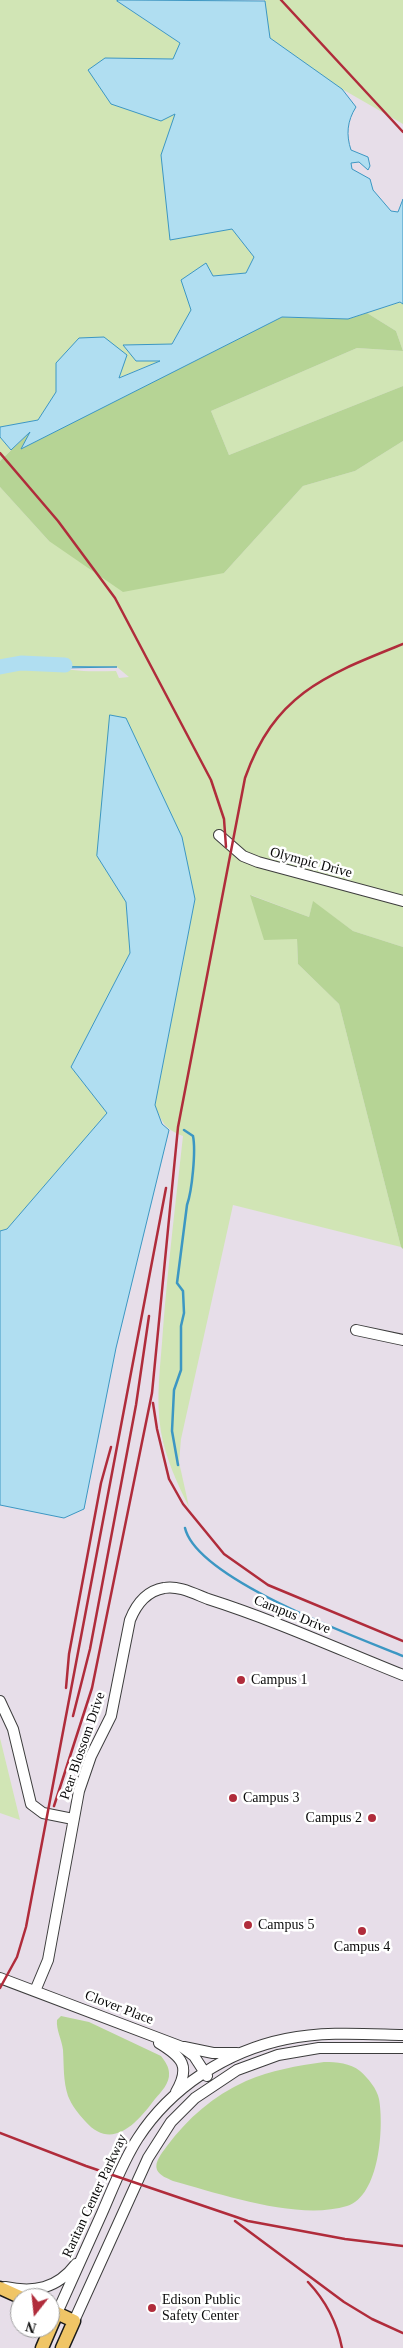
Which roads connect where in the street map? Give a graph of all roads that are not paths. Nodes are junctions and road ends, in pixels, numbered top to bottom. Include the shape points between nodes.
1 (219, 835) dead end
2 (403, 901) edge
3 (356, 1330) dead end
4 (403, 1340) edge
5 (168, 1588) joint
6 (403, 1675) edge
7 (0, 1701) edge
8 (74, 1819) junction
9 (0, 1978) edge
10 (36, 1991) junction
11 (132, 2028) junction
12 (403, 2035) edge
13 (172, 2043) junction
14 (403, 2048) edge
15 (247, 2050) junction
16 (205, 2072) junction
17 (212, 2085) junction
18 (172, 2098) junction
19 (85, 2251) junction
20 (0, 2287) edge
21 (60, 2300) edge
22 (60, 2315) edge
23 (74, 2321) junction
24 (62, 2348) edge

1 - 2 street, Olympic Drive via 243,856 258,862
3 - 4 street
5 - 6 street, Campus Drive via 234,1607
5 - 8 street, Pear Blossom Drive via 146,1596 132,1616 111,1716 91,1756
7 - 8 street via 13,1729 31,1804 46,1814
8 - 10 street, Pear Blossom Drive via 48,1960
9 - 10 street, Clover Place
10 - 11 street, Clover Place
11 - 13 street, Clover Place
11 - 18 street via 168,2048 183,2063 183,2076
12 - 15 street, Raritan Center Parkway via 316,2035
13 - 15 street via 219,2054
13 - 16 street, Clover Place via 190,2053
14 - 17 street via 326,2048 292,2052 250,2065
15 - 16 street, Raritan Center Parkway
16 - 17 street, Clover Place
16 - 18 street, Raritan Center Parkway
17 - 23 street via 176,2116 151,2151
18 - 19 street, Raritan Center Parkway via 147,2125 131,2149
19 - 20 street via 70,2272 51,2286 29,2290
19 - 21 street, Raritan Center Parkway
22 - 23 main road
23 - 24 main road

